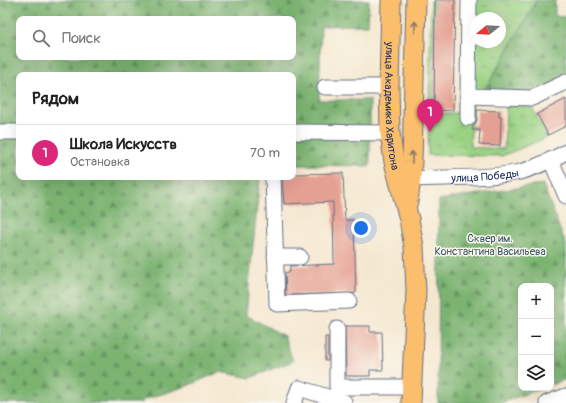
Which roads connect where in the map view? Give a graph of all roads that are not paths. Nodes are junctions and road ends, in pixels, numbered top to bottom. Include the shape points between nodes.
1 (391, 0) edge
2 (416, 0) edge
3 (470, 0) edge
4 (566, 82) edge
5 (325, 87) dead end
6 (389, 87) junction
7 (468, 96) junction
8 (468, 118) dead end
9 (0, 132) edge
10 (16, 132) edge
11 (296, 132) edge
12 (390, 133) junction
13 (566, 152) edge
14 (551, 160) junction
15 (273, 180) edge
16 (405, 180) junction
17 (566, 196) edge
18 (275, 257) junction
19 (300, 257) dead end
20 (349, 301) dead end
21 (337, 328) dead end
22 (411, 395) edge
23 (566, 396) edge
24 (294, 403) edge
25 (344, 403) edge
26 (547, 403) edge

1 - 6 main road, улица Академика Харитона
16 -> 2 main road, улица Академика Харитона
3 - 7 street
4 - 7 street via 532,98
5 - 6 street
6 - 12 main road, улица Академика Харитона
7 - 8 street
9 - 10 street
11 - 12 street
12 - 16 main road, улица Академика Харитона via 392,148
13 - 14 street, улица Победы
14 - 16 street, улица Победы via 516,173
14 - 17 street
15 - 18 street
16 - 22 main road, улица Академика Харитона via 407,210 414,247 416,290
18 - 19 street
18 - 20 street via 277,304
21 - 22 street via 337,387
23 - 26 street
24 - 25 street via 298,388

